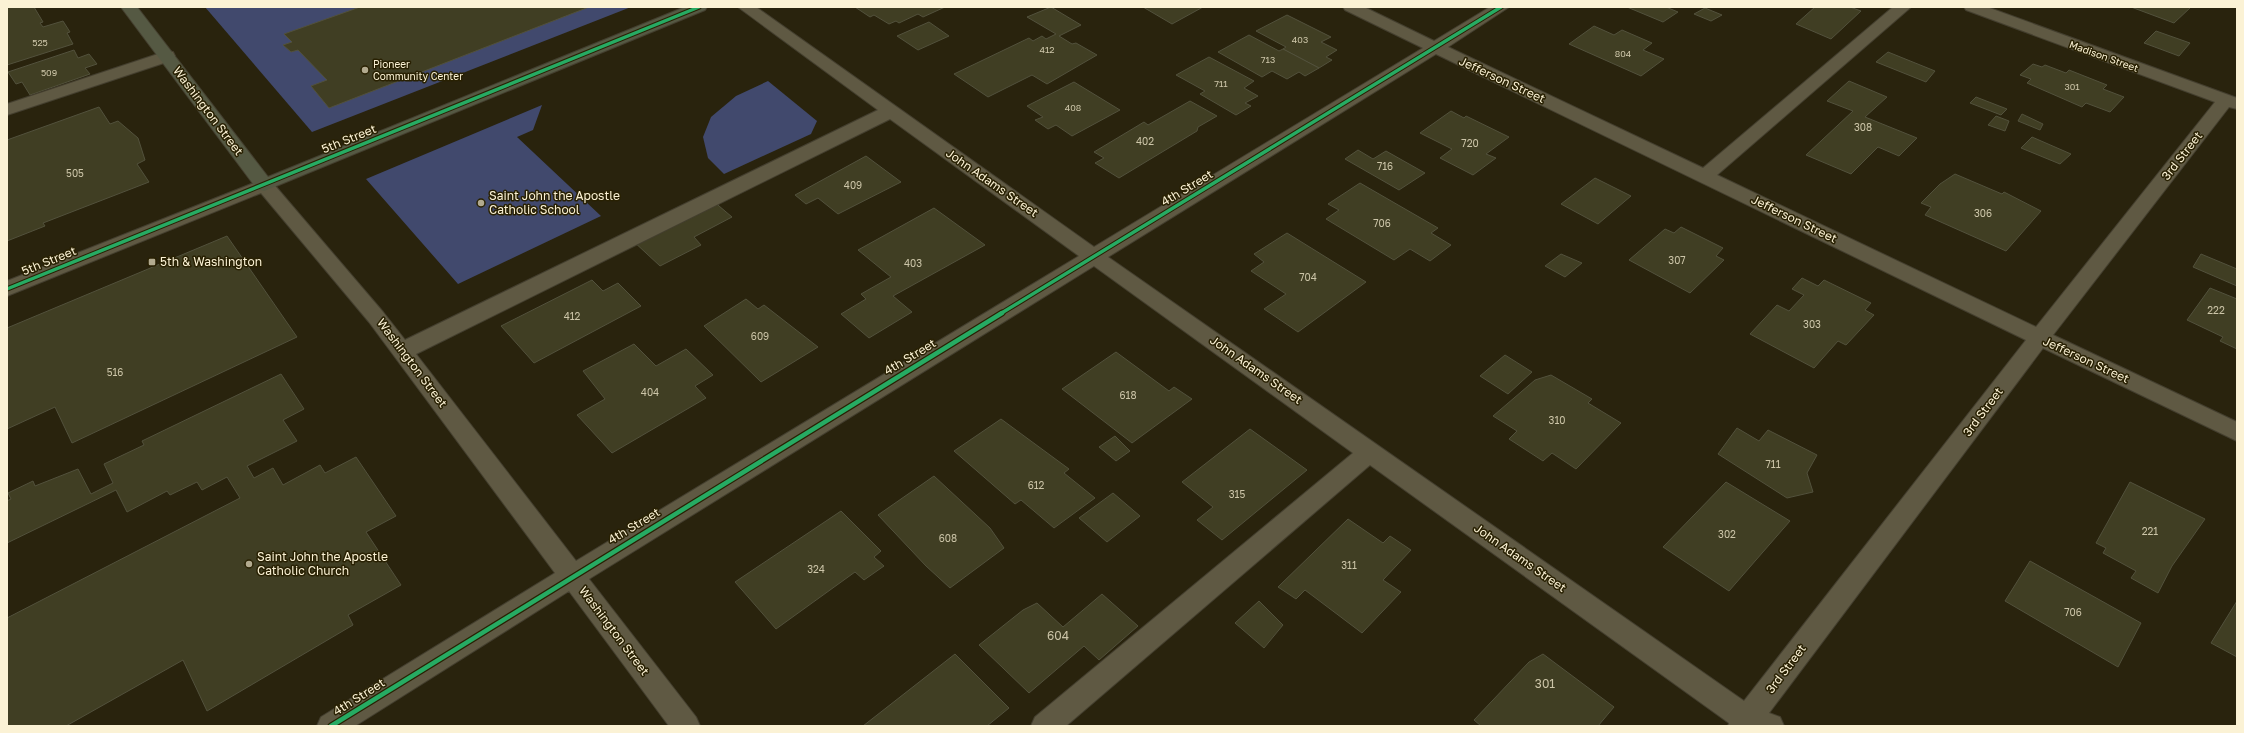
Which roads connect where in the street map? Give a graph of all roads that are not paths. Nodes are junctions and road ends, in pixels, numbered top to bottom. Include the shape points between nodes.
1 (129, 7) edge
2 (698, 7) edge
3 (746, 7) edge
4 (1351, 7) edge
5 (1501, 7) edge
6 (1903, 7) edge
7 (1972, 7) edge
8 (1434, 48) junction
9 (167, 56) junction
10 (2231, 102) edge
11 (7, 110) edge
12 (891, 111) junction
13 (1705, 176) junction
14 (264, 185) junction
15 (1093, 256) junction
16 (7, 289) edge
17 (2039, 338) junction
18 (402, 351) junction
19 (2237, 432) edge
20 (1371, 452) junction
21 (572, 576) junction
22 (1753, 724) edge
23 (331, 726) edge
24 (686, 726) edge
25 (1045, 726) edge

1 - 9 main road, Washington Street
2 - 14 main road, 5th Street
3 - 12 street, John Adams Street
4 - 8 street, Jefferson Street
5 - 8 street, 4th Street
6 - 13 street
7 - 10 street, Madison Street
8 - 13 street, Jefferson Street
8 - 15 street, 4th Street
9 - 11 street
9 - 14 main road, Washington Street
10 - 17 street, 3rd Street
12 - 15 street, John Adams Street
12 - 18 street
13 - 17 street, Jefferson Street
14 - 16 street, 5th Street
14 - 18 street, Washington Street via 376,316
15 - 20 street, John Adams Street
15 - 21 street, 4th Street
17 - 19 street, Jefferson Street
17 - 22 street, 3rd Street
18 - 21 street, Washington Street
20 - 22 street, John Adams Street
20 - 25 street
21 - 23 street, 4th Street
21 - 24 street, Washington Street

